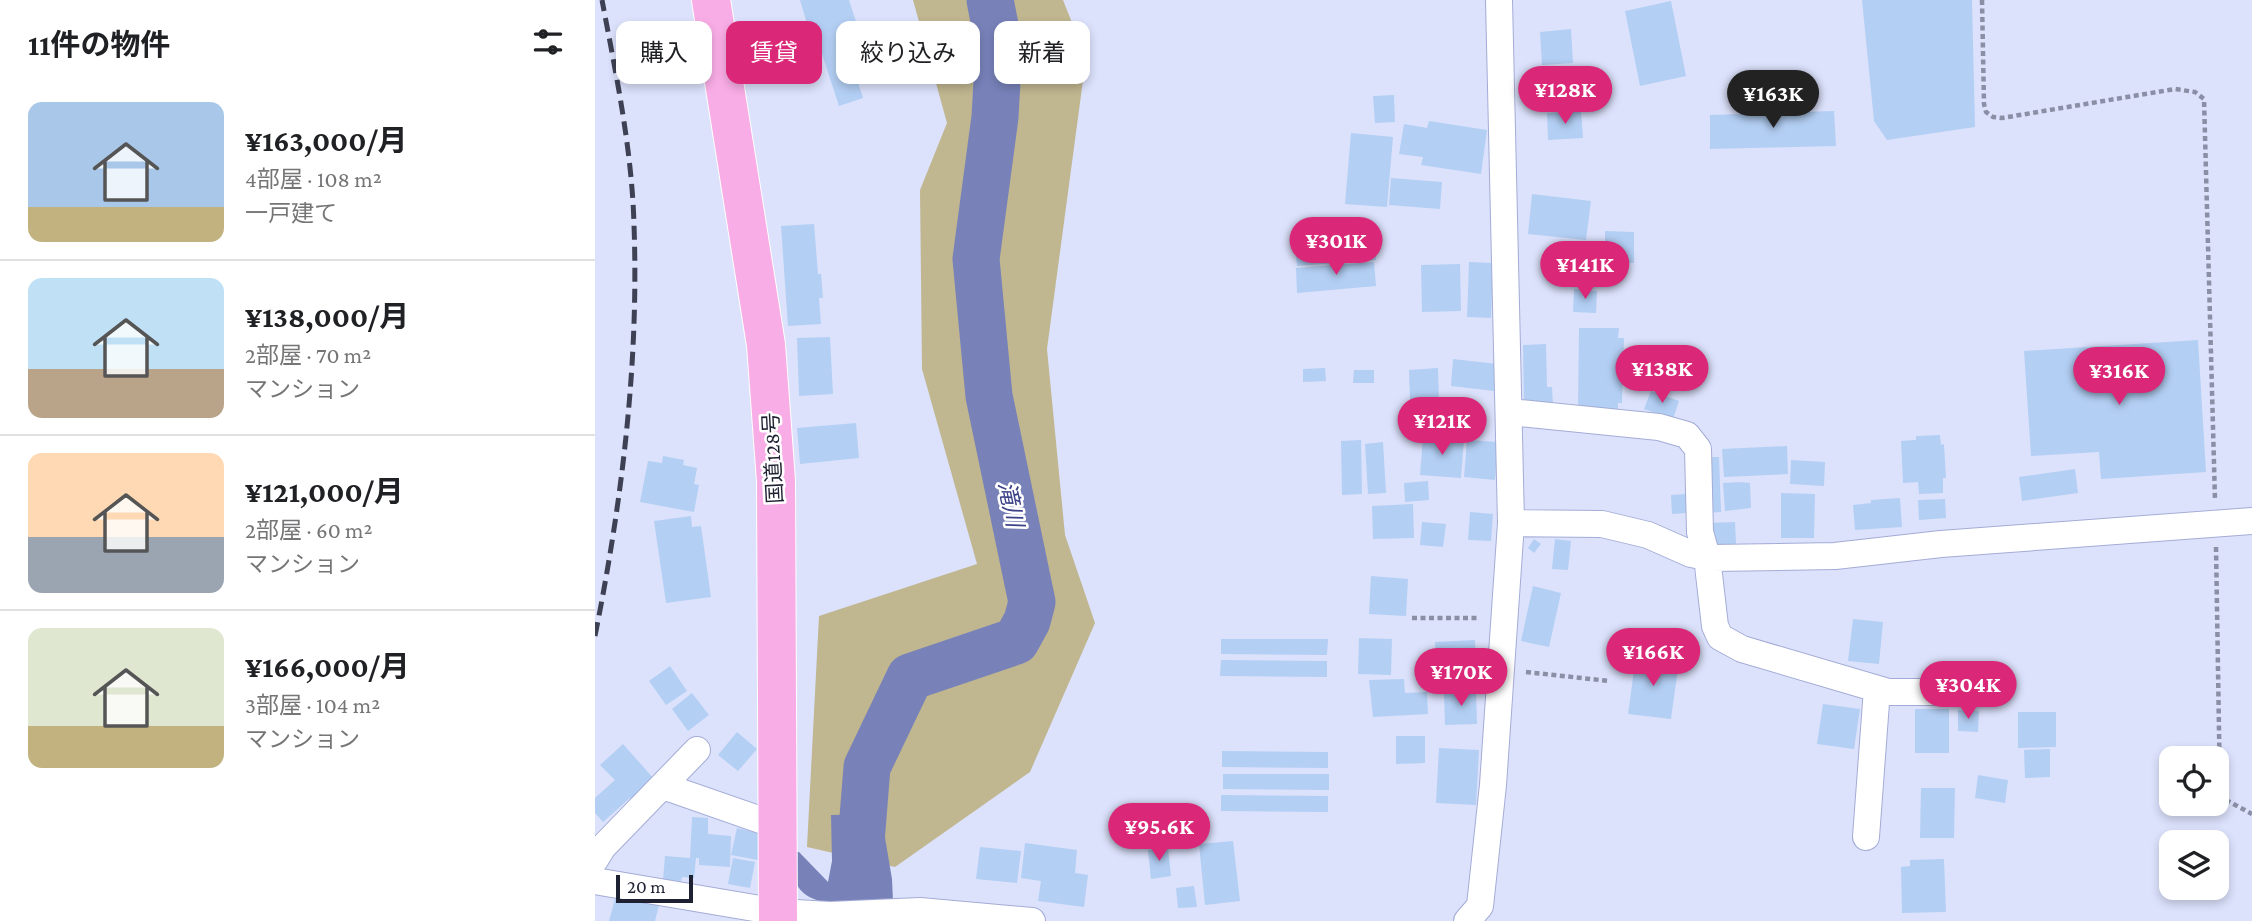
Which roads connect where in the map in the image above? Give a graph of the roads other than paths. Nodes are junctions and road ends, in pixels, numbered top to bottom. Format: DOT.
graph roads {
  1 [pos="711,0"];
  2 [pos="1499,0"];
  3 [pos="1510,412"];
  4 [pos="2252,521"];
  5 [pos="1511,523"];
  6 [pos="1707,557"];
  7 [pos="1877,689"];
  8 [pos="1984,692"];
  9 [pos="697,750"];
  10 [pos="663,786"];
  11 [pos="778,826"];
  12 [pos="1867,836"];
  13 [pos="595,860"];
  14 [pos="595,881"];
  15 [pos="778,916"];
  16 [pos="1032,921"];
  17 [pos="1467,921"];
  1 -- 11 [label="highway, 国道128号"];
  2 -- 3 [label="street"];
  3 -- 5 [label="street"];
  3 -- 6 [label="street"];
  4 -- 6 [label="street"];
  5 -- 6 [label="street"];
  5 -- 17 [label="street"];
  6 -- 7 [label="street"];
  7 -- 8 [label="street"];
  7 -- 12 [label="street"];
  9 -- 10 [label="street"];
  10 -- 11 [label="street"];
  10 -- 13 [label="street"];
  11 -- 15 [label="highway, 国道128号"];
  14 -- 15 [label="street"];
  15 -- 16 [label="street"];
}
